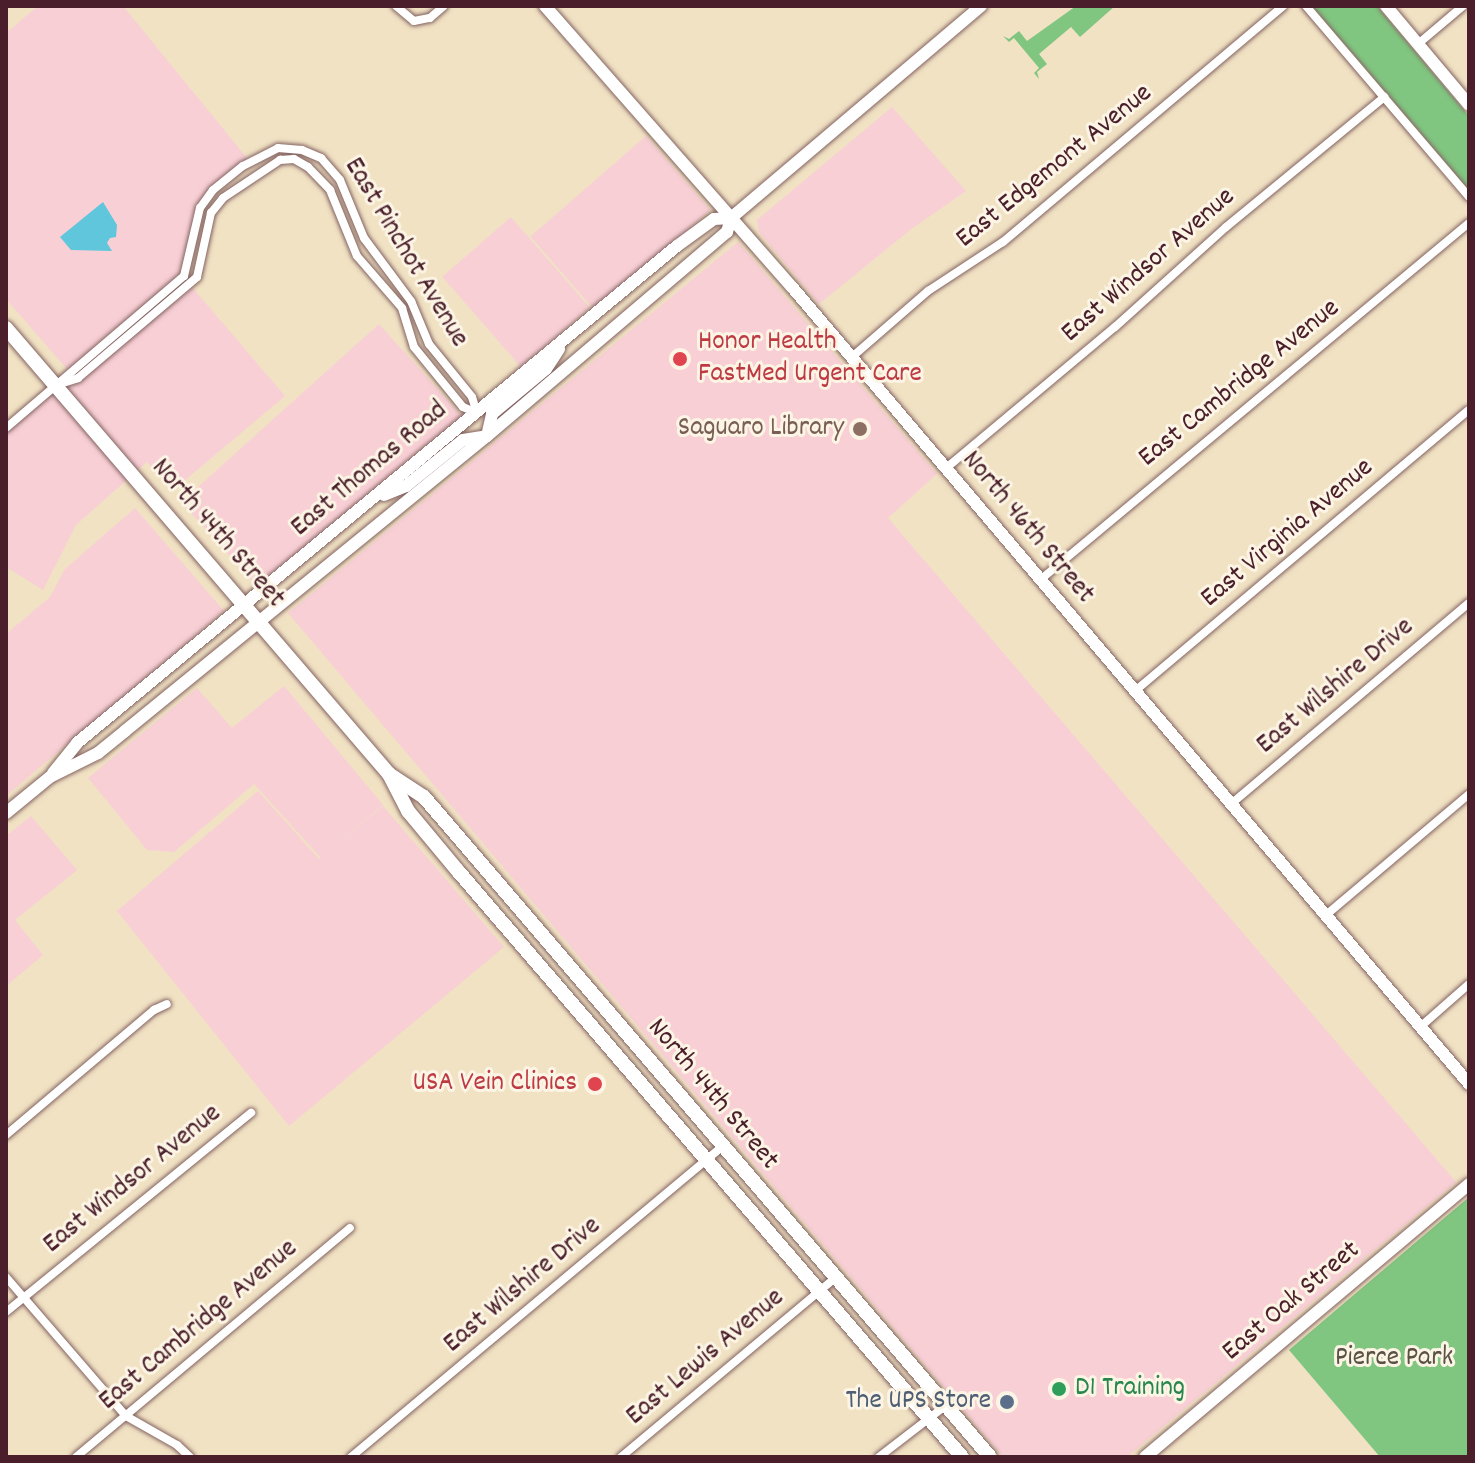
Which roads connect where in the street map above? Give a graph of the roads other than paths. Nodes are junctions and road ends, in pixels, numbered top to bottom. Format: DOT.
graph roads {
  1 [pos="396,6"];
  2 [pos="444,6"];
  3 [pos="545,6"];
  4 [pos="981,6"];
  5 [pos="1283,6"];
  6 [pos="1306,6"];
  7 [pos="1386,6"];
  8 [pos="1463,6"];
  9 [pos="1418,44"];
  10 [pos="1384,97"];
  11 [pos="1467,100"];
  12 [pos="1469,197"];
  13 [pos="731,218"];
  14 [pos="1469,223"];
  15 [pos="6,328"];
  16 [pos="565,339"];
  17 [pos="852,357"];
  18 [pos="56,386"];
  19 [pos="1469,410"];
  20 [pos="477,413"];
  21 [pos="6,428"];
  22 [pos="487,436"];
  23 [pos="945,469"];
  24 [pos="372,500"];
  25 [pos="1040,580"];
  26 [pos="1469,603"];
  27 [pos="244,606"];
  28 [pos="258,622"];
  29 [pos="1135,691"];
  30 [pos="389,774"];
  31 [pos="50,777"];
  32 [pos="1469,794"];
  33 [pos="1231,804"];
  34 [pos="6,813"];
  35 [pos="1326,915"];
  36 [pos="1469,984"];
  37 [pos="167,1004"];
  38 [pos="1420,1027"];
  39 [pos="657,1071"];
  40 [pos="640,1084"];
  41 [pos="1469,1084"];
  42 [pos="251,1113"];
  43 [pos="6,1135"];
  44 [pos="722,1147"];
  45 [pos="706,1161"];
  46 [pos="1469,1184"];
  47 [pos="350,1228"];
  48 [pos="6,1277"];
  49 [pos="835,1278"];
  50 [pos="819,1292"];
  51 [pos="23,1297"];
  52 [pos="6,1312"];
  53 [pos="945,1406"];
  54 [pos="126,1416"];
  55 [pos="928,1417"];
  56 [pos="76,1457"];
  57 [pos="190,1457"];
  58 [pos="351,1457"];
  59 [pos="621,1457"];
  60 [pos="879,1457"];
  61 [pos="962,1457"];
  62 [pos="990,1457"];
  63 [pos="1145,1457"];
  1 -- 2 [label="street"];
  3 -- 13 [label="main road, North 46th Street"];
  4 -- 13 [label="main road, East Thomas Road"];
  5 -- 17 [label="street, East Edgemont Avenue"];
  6 -- 10 [label="street"];
  7 -- 9 [label="main road"];
  8 -- 9 [label="street"];
  9 -- 11 [label="main road"];
  10 -- 12 [label="street"];
  10 -- 23 [label="street, East Windsor Avenue"];
  13 -- 16 [label="main road, East Thomas Road"];
  13 -- 17 [label="main road, North 46th Street"];
  13 -- 22 [label="main road, East Thomas Road"];
  14 -- 25 [label="street, East Cambridge Avenue"];
  15 -- 18 [label="main road, North 44th Street"];
  16 -- 20 [label="main road, East Thomas Road"];
  16 -- 22 [label="main road"];
  17 -- 23 [label="main road, North 46th Street"];
  18 -- 20 [label="street, East Pinchot Avenue"];
  18 -- 20 [label="street, East Pinchot Avenue"];
  18 -- 21 [label="street, East Pinchot Avenue"];
  18 -- 27 [label="main road, North 44th Street"];
  19 -- 29 [label="street, East Virginia Avenue"];
  20 -- 24 [label="main road, East Thomas Road"];
  22 -- 24 [label="main road"];
  22 -- 28 [label="main road, East Thomas Road"];
  23 -- 25 [label="main road, North 46th Street"];
  24 -- 27 [label="main road, East Thomas Road"];
  25 -- 29 [label="main road, North 46th Street"];
  26 -- 33 [label="street, East Wilshire Drive"];
  27 -- 28 [label="main road, North 44th Street"];
  27 -- 31 [label="main road, East Thomas Road"];
  28 -- 30 [label="main road, North 44th Street"];
  28 -- 31 [label="main road, East Thomas Road"];
  29 -- 33 [label="main road, North 46th Street"];
  30 -- 39 [label="main road, North 44th Street"];
  30 -- 40 [label="main road, North 44th Street"];
  31 -- 34 [label="main road, East Thomas Road"];
  32 -- 35 [label="street"];
  33 -- 35 [label="main road, North 46th Street"];
  35 -- 38 [label="main road, North 46th Street"];
  36 -- 38 [label="street"];
  37 -- 43 [label="street"];
  38 -- 41 [label="main road, North 46th Street"];
  39 -- 40 [label="street"];
  39 -- 44 [label="main road, North 44th Street"];
  40 -- 45 [label="main road, North 44th Street"];
  42 -- 51 [label="street, East Windsor Avenue"];
  44 -- 45 [label="street, East Wilshire Drive"];
  44 -- 49 [label="main road, North 44th Street"];
  45 -- 50 [label="main road, North 44th Street"];
  45 -- 58 [label="street, East Wilshire Drive"];
  46 -- 63 [label="main road, East Oak Street"];
  47 -- 54 [label="street, East Cambridge Avenue"];
  48 -- 51 [label="street"];
  49 -- 50 [label="street, East Lewis Avenue"];
  49 -- 53 [label="main road, North 44th Street"];
  50 -- 55 [label="main road, North 44th Street"];
  50 -- 59 [label="street, East Lewis Avenue"];
  51 -- 52 [label="street, East Windsor Avenue"];
  51 -- 54 [label="street"];
  53 -- 55 [label="street"];
  53 -- 62 [label="main road, North 44th Street"];
  54 -- 56 [label="street, East Cambridge Avenue"];
  54 -- 57 [label="street"];
  55 -- 60 [label="street"];
  55 -- 61 [label="main road, North 44th Street"];
}
